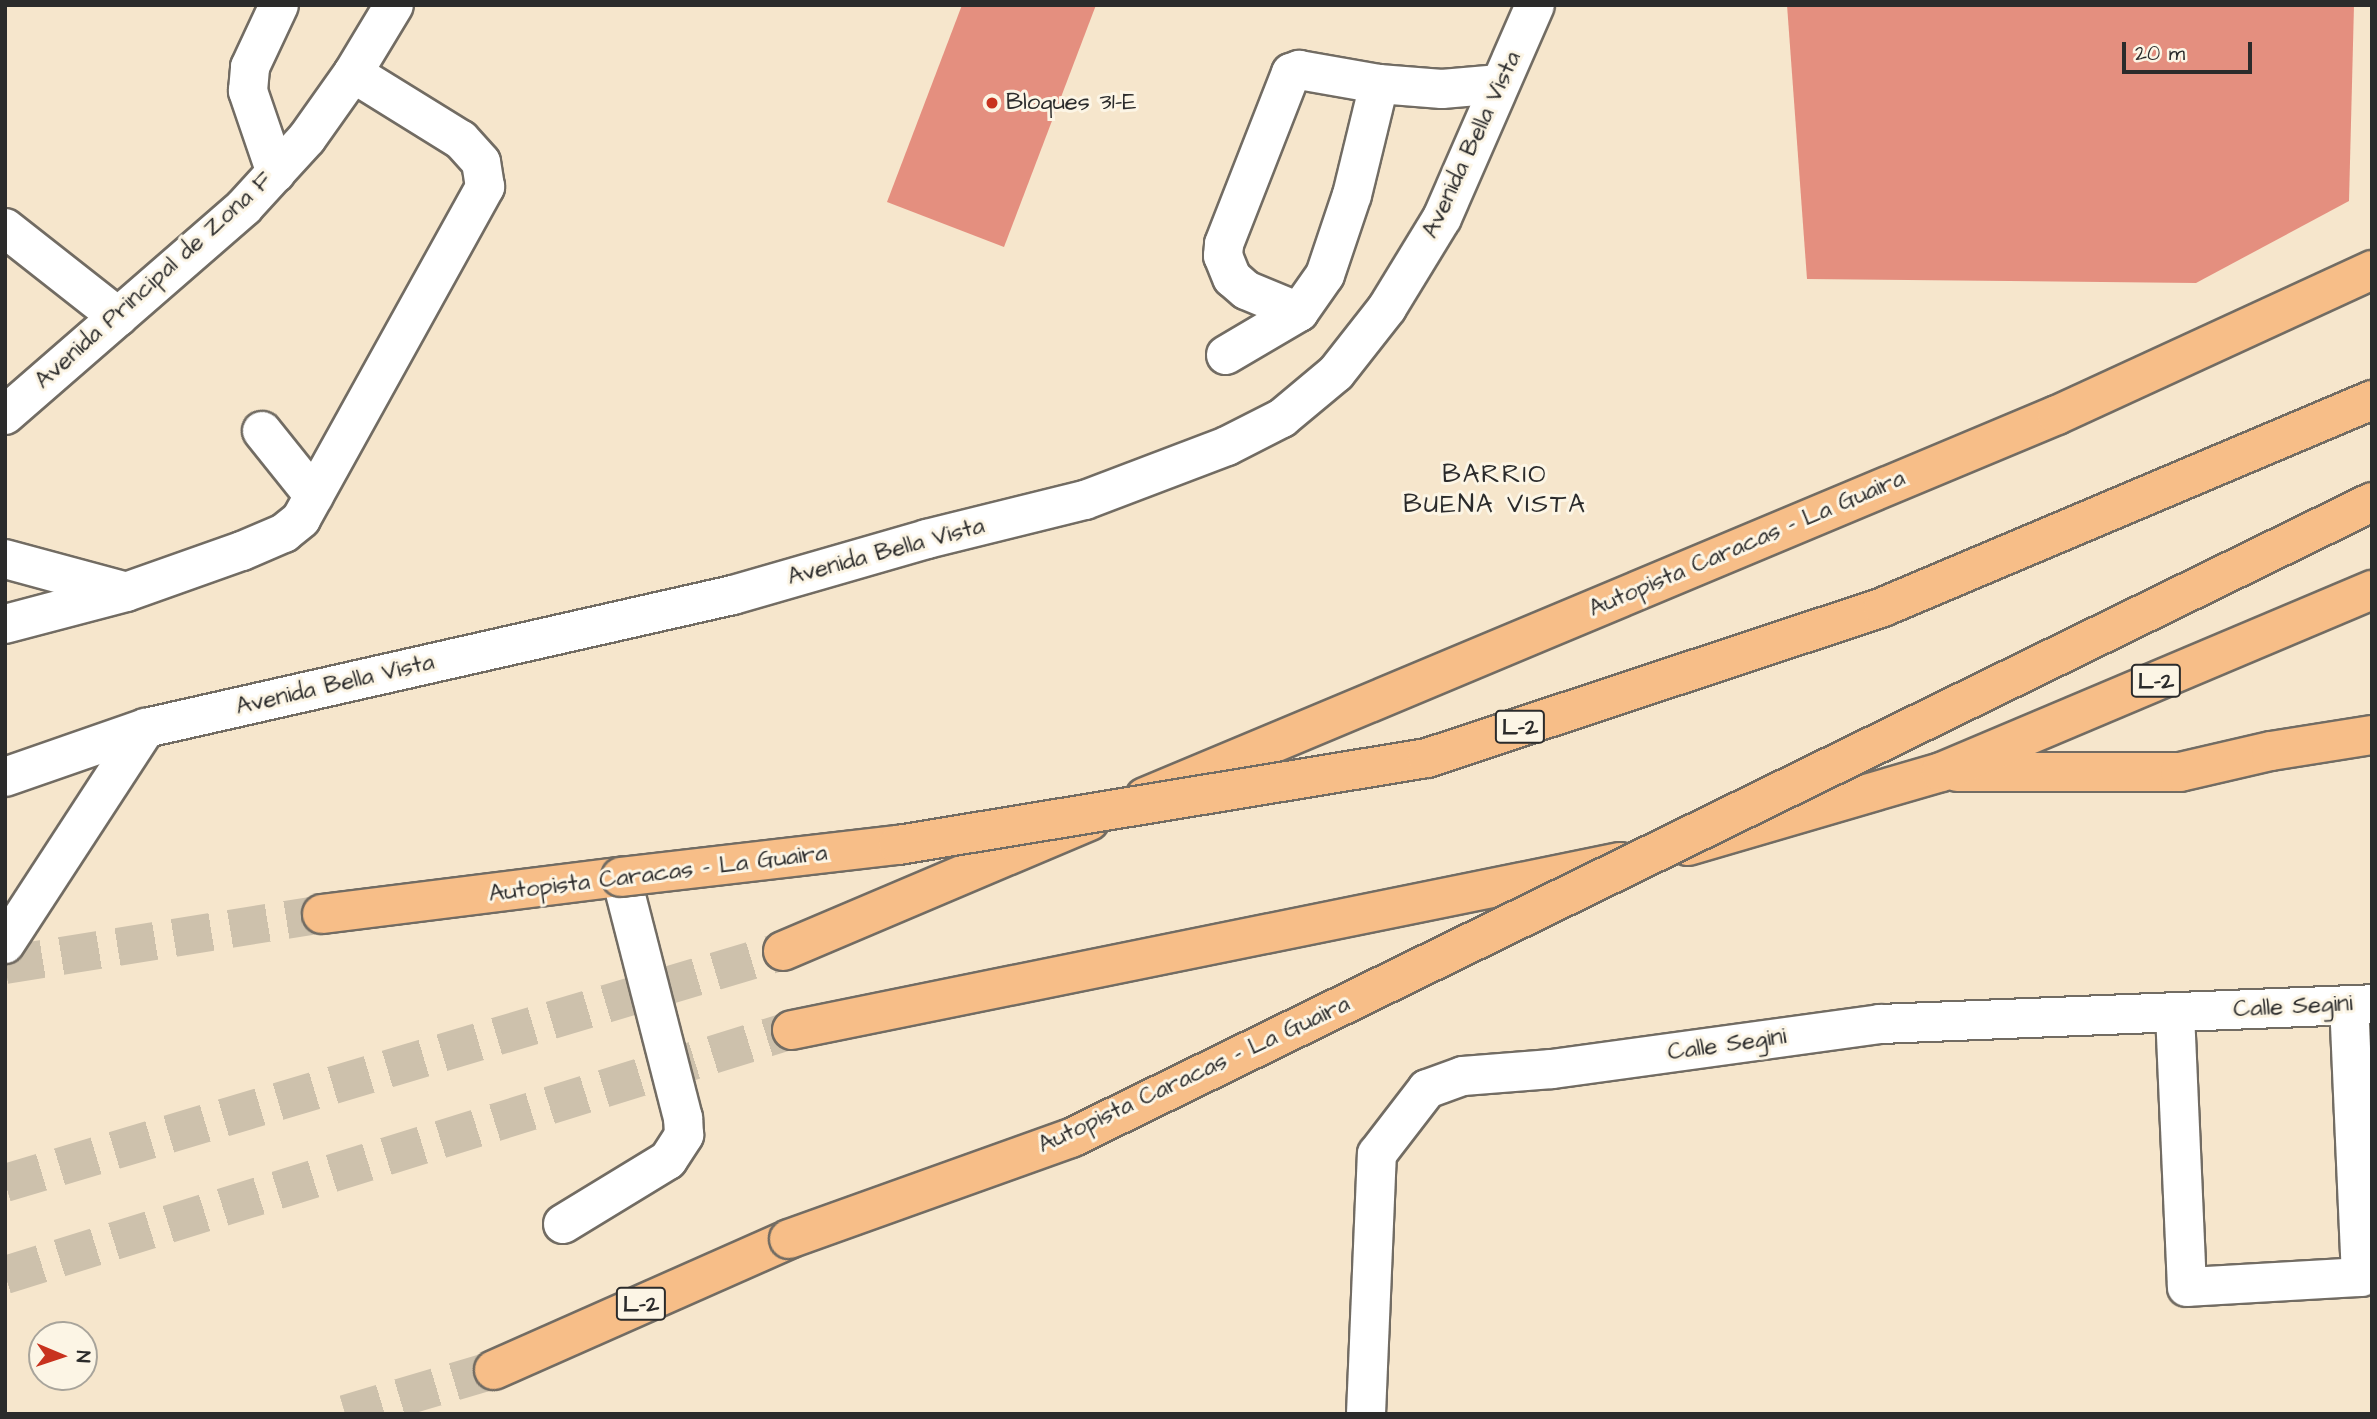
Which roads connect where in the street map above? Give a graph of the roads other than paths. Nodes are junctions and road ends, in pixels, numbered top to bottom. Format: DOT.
graph roads {
  1 [pos="279,5"];
  2 [pos="394,5"];
  3 [pos="1535,5"];
  4 [pos="353,73"];
  5 [pos="1379,84"];
  6 [pos="1500,84"];
  7 [pos="276,173"];
  8 [pos="8,233"];
  9 [pos="2372,270"];
  10 [pos="1299,312"];
  11 [pos="118,317"];
  12 [pos="1226,355"];
  13 [pos="2372,400"];
  14 [pos="5,415"];
  15 [pos="262,431"];
  16 [pos="314,496"];
  17 [pos="2372,502"];
  18 [pos="5,559"];
  19 [pos="2372,590"];
  20 [pos="126,592"];
  21 [pos="5,624"];
  22 [pos="146,728"];
  23 [pos="2372,735"];
  24 [pos="1941,772"];
  25 [pos="5,777"];
  26 [pos="621,877"];
  27 [pos="322,914"];
  28 [pos="5,944"];
  29 [pos="783,951"];
  30 [pos="2360,1004"];
  31 [pos="2175,1013"];
  32 [pos="792,1030"];
  33 [pos="563,1224"];
  34 [pos="494,1370"];
  35 [pos="1366,1414"];
  1 -- 7 [label="street"];
  2 -- 4 [label="street, Avenida Principal de Zona F"];
  3 -- 6 [label="street, Avenida Bella Vista"];
  4 -- 7 [label="street, Avenida Principal de Zona F"];
  4 -- 16 [label="street"];
  5 -- 6 [label="street"];
  5 -- 10 [label="street"];
  5 -- 10 [label="street"];
  6 -- 22 [label="street, Avenida Bella Vista"];
  7 -- 11 [label="street, Avenida Principal de Zona F"];
  8 -- 11 [label="street"];
  9 -- 29 [label="highway, Autopista Caracas - La Guaira"];
  10 -- 12 [label="street"];
  11 -- 14 [label="street, Avenida Principal de Zona F"];
  13 -- 26 [label="highway, Autopista Caracas - La Guaira / L-2, bridge"];
  15 -- 16 [label="street"];
  16 -- 20 [label="street"];
  17 -- 34 [label="highway, Autopista Caracas - La Guaira / L-2, bridge"];
  18 -- 20 [label="street"];
  19 -- 24 [label="highway, L-2"];
  20 -- 21 [label="street"];
  22 -- 25 [label="street, Avenida Bella Vista"];
  22 -- 28 [label="street"];
  23 -- 24 [label="highway"];
  24 -- 32 [label="highway, L-2"];
  26 -- 27 [label="highway, Autopista Caracas - La Guaira / L-2"];
  26 -- 33 [label="street"];
  30 -- 31 [label="street, Calle Segini"];
  30 -- 31 [label="street"];
  31 -- 35 [label="street, Calle Segini"];
}
